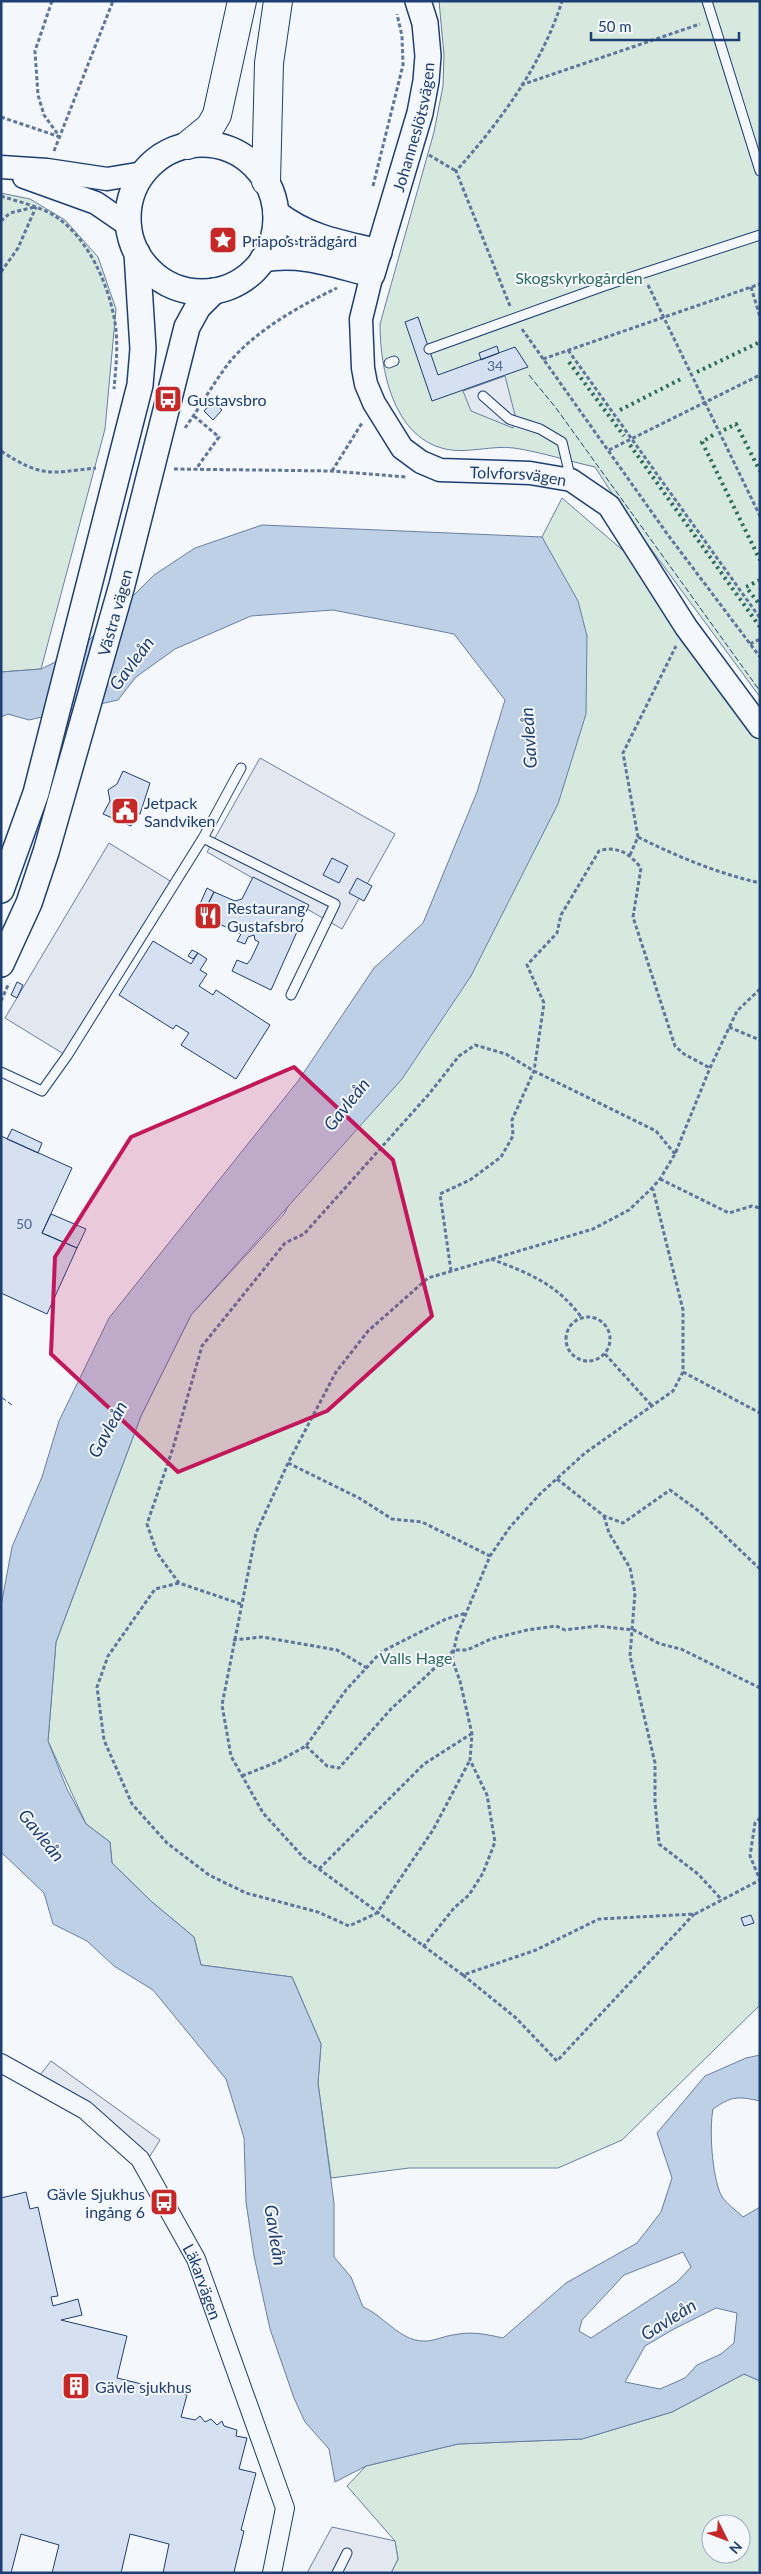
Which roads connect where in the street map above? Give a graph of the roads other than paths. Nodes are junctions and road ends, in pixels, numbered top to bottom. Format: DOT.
graph roads {
  1 [pos="278,1"];
  2 [pos="707,1"];
  3 [pos="406,3"];
  4 [pos="240,5"];
  5 [pos="188,145"];
  6 [pos="1,169"];
  7 [pos="760,170"];
  8 [pos="143,173"];
  9 [pos="266,181"];
  10 [pos="276,212"];
  11 [pos="128,225"];
  12 [pos="760,235"];
  13 [pos="137,253"];
  14 [pos="263,259"];
  15 [pos="367,265"];
  16 [pos="214,291"];
  17 [pos="429,348"];
  18 [pos="483,396"];
  19 [pos="571,480"];
  20 [pos="760,727"];
  21 [pos="241,768"];
  22 [pos="48,797"];
  23 [pos="203,838"];
  24 [pos="1,890"];
  25 [pos="1,964"];
  26 [pos="291,995"];
  27 [pos="1,1072"];
  28 [pos="1,2063"];
  29 [pos="347,2553"];
  30 [pos="272,2573"];
  31 [pos="337,2573"];
  1 -- 9 [label="highway"];
  2 -- 7 [label="lane"];
  3 -- 15 [label="main road, Johanneslötsvägen"];
  4 -- 5 [label="highway"];
  5 -- 8 [label="main road"];
  5 -- 9 [label="main road"];
  6 -- 8 [label="street"];
  6 -- 11 [label="street"];
  8 -- 11 [label="main road"];
  9 -- 10 [label="main road"];
  10 -- 14 [label="main road"];
  10 -- 15 [label="main road"];
  11 -- 13 [label="main road"];
  12 -- 17 [label="lane"];
  13 -- 16 [label="main road"];
  13 -- 22 [label="main road, Västra vägen"];
  14 -- 15 [label="main road"];
  14 -- 16 [label="main road"];
  15 -- 19 [label="street, Tolvforsvägen"];
  16 -- 22 [label="main road, Västra vägen"];
  18 -- 19 [label="lane"];
  19 -- 20 [label="street, Tolvforsvägen"];
  21 -- 23 [label="lane"];
  22 -- 24 [label="main road, Västra vägen"];
  22 -- 25 [label="main road, Västra vägen"];
  23 -- 26 [label="lane"];
  23 -- 27 [label="lane"];
  28 -- 30 [label="street, Läkarvägen"];
  29 -- 31 [label="lane"];
}
